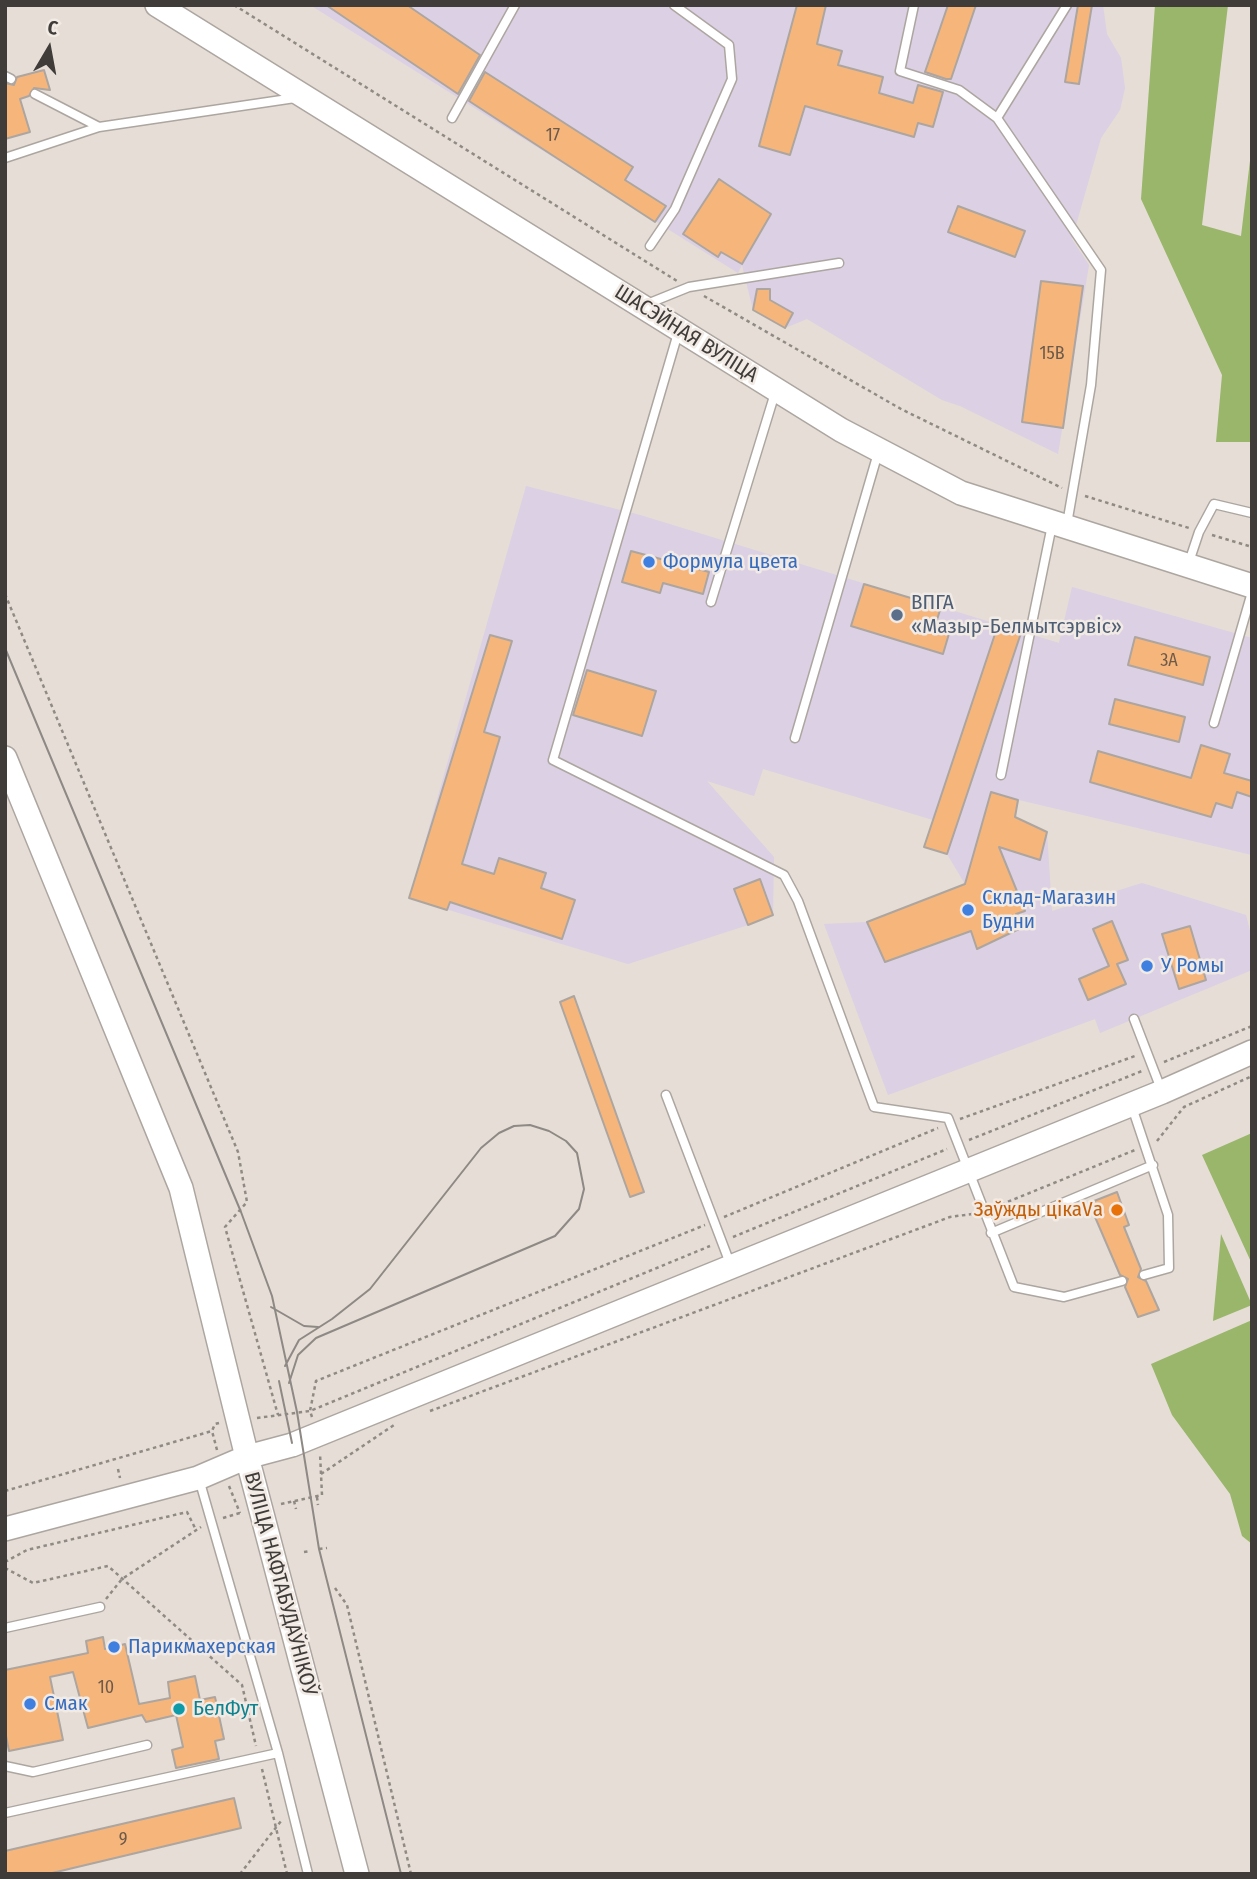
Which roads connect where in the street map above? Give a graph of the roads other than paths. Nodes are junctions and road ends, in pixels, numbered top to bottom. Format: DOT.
graph roads {
  1 [pos="515,5"];
  2 [pos="674,5"];
  3 [pos="914,5"];
  4 [pos="1067,5"];
  5 [pos="170,9"];
  6 [pos="35,94"];
  7 [pos="301,97"];
  8 [pos="452,118"];
  9 [pos="997,118"];
  10 [pos="99,127"];
  11 [pos="5,158"];
  12 [pos="650,246"];
  13 [pos="839,262"];
  14 [pos="641,307"];
  15 [pos="679,330"];
  16 [pos="776,390"];
  17 [pos="879,450"];
  18 [pos="1252,513"];
  19 [pos="1059,524"];
  20 [pos="1188,566"];
  21 [pos="1252,586"];
  22 [pos="1252,592"];
  23 [pos="710,602"];
  24 [pos="1214,723"];
  25 [pos="795,738"];
  26 [pos="5,758"];
  27 [pos="1001,775"];
  28 [pos="1134,1019"];
  29 [pos="1252,1052"];
  30 [pos="1162,1091"];
  31 [pos="666,1095"];
  32 [pos="1131,1103"];
  33 [pos="1153,1165"];
  34 [pos="966,1172"];
  35 [pos="991,1233"];
  36 [pos="731,1266"];
  37 [pos="1144,1275"];
  38 [pos="1122,1281"];
  39 [pos="247,1457"];
  40 [pos="198,1478"];
  41 [pos="5,1529"];
  42 [pos="100,1607"];
  43 [pos="5,1628"];
  44 [pos="147,1745"];
  45 [pos="278,1753"];
  46 [pos="5,1766"];
  47 [pos="5,1813"];
  48 [pos="308,1874"];
  49 [pos="356,1874"];
  1 -- 8 [label="lane"];
  2 -- 12 [label="lane"];
  3 -- 9 [label="lane"];
  4 -- 9 [label="lane"];
  5 -- 7 [label="main road, ШАСЭЙНАЯ ВУЛІЦА"];
  6 -- 10 [label="lane"];
  7 -- 10 [label="lane"];
  7 -- 14 [label="main road, ШАСЭЙНАЯ ВУЛІЦА"];
  9 -- 19 [label="lane"];
  10 -- 11 [label="lane"];
  13 -- 14 [label="lane"];
  14 -- 15 [label="main road, ШАСЭЙНАЯ ВУЛІЦА"];
  15 -- 16 [label="main road, ШАСЭЙНАЯ ВУЛІЦА"];
  15 -- 34 [label="lane"];
  16 -- 17 [label="main road, ШАСЭЙНАЯ ВУЛІЦА"];
  16 -- 23 [label="lane"];
  17 -- 19 [label="main road, ШАСЭЙНАЯ ВУЛІЦА"];
  17 -- 25 [label="lane"];
  18 -- 20 [label="lane"];
  19 -- 20 [label="main road, ШАСЭЙНАЯ ВУЛІЦА"];
  19 -- 27 [label="lane"];
  20 -- 21 [label="main road, ШАСЭЙНАЯ ВУЛІЦА"];
  22 -- 24 [label="lane"];
  26 -- 39 [label="main road"];
  28 -- 30 [label="lane"];
  29 -- 30 [label="main road"];
  30 -- 32 [label="main road"];
  31 -- 36 [label="lane"];
  32 -- 33 [label="lane"];
  32 -- 34 [label="main road"];
  33 -- 35 [label="lane"];
  33 -- 37 [label="lane"];
  34 -- 35 [label="lane"];
  34 -- 36 [label="main road"];
  35 -- 38 [label="lane"];
  36 -- 39 [label="main road"];
  39 -- 40 [label="main road, ВУЛІЦА НАФТАБУДАЎНІКОЎ"];
  39 -- 49 [label="main road, ВУЛІЦА НАФТАБУДАЎНІКОЎ"];
  40 -- 41 [label="main road, ВУЛІЦА НАФТАБУДАЎНІКОЎ"];
  40 -- 45 [label="lane"];
  42 -- 43 [label="lane"];
  44 -- 46 [label="lane"];
  45 -- 47 [label="lane"];
  45 -- 48 [label="lane"];
}
